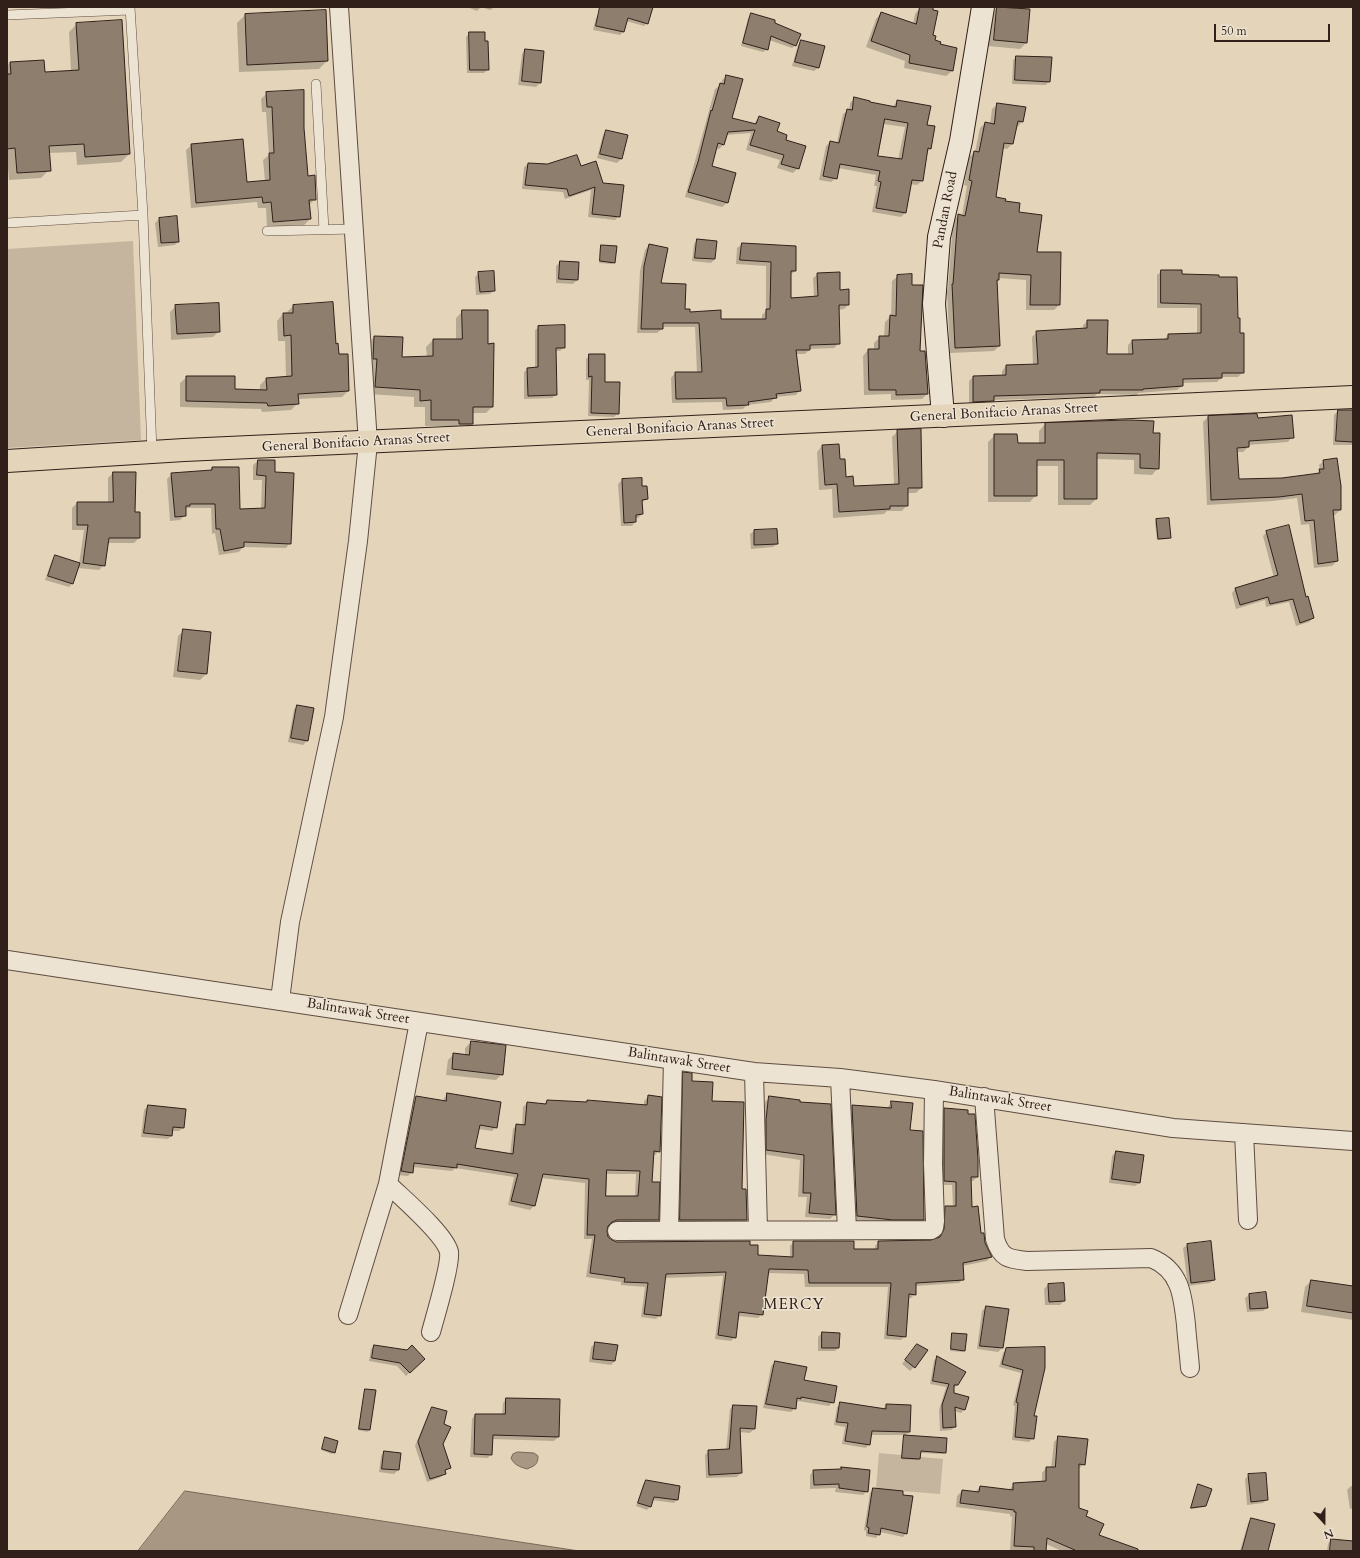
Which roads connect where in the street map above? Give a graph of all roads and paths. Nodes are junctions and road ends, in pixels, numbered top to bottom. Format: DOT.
graph roads {
  1 [pos="339,7"];
  2 [pos="983,7"];
  3 [pos="130,9"];
  4 [pos="7,15"];
  5 [pos="316,84"];
  6 [pos="143,215"];
  7 [pos="7,223"];
  8 [pos="354,229"];
  9 [pos="324,230"];
  10 [pos="267,231"];
  11 [pos="1353,397"];
  12 [pos="943,416"];
  13 [pos="368,443"];
  14 [pos="152,452"];
  15 [pos="7,461"];
  16 [pos="7,960"];
  17 [pos="280,1000"];
  18 [pos="419,1022"];
  19 [pos="673,1060"];
  20 [pos="754,1072"];
  21 [pos="840,1078"];
  22 [pos="934,1090"];
  23 [pos="984,1097"];
  24 [pos="1244,1133"];
  25 [pos="1353,1141"];
  26 [pos="388,1184"];
  27 [pos="1248,1220"];
  28 [pos="669,1230"];
  29 [pos="758,1230"];
  30 [pos="848,1230"];
  31 [pos="617,1231"];
  32 [pos="348,1315"];
  33 [pos="431,1332"];
  34 [pos="1190,1368"];
  1 -- 8 [label="street"];
  2 -- 12 [label="street, Pandan Road"];
  3 -- 4 [label="lane"];
  3 -- 6 [label="lane"];
  5 -- 9 [label="lane"];
  6 -- 7 [label="lane"];
  6 -- 14 [label="lane"];
  8 -- 9 [label="lane"];
  8 -- 13 [label="street"];
  9 -- 10 [label="lane"];
  11 -- 12 [label="main road, General Bonifacio Aranas Street"];
  12 -- 13 [label="main road, General Bonifacio Aranas Street"];
  13 -- 14 [label="main road, General Bonifacio Aranas Street"];
  13 -- 17 [label="street"];
  14 -- 15 [label="main road, General Bonifacio Aranas Street"];
  16 -- 17 [label="street, Balintawak Street"];
  17 -- 18 [label="street, Balintawak Street"];
  18 -- 19 [label="street, Balintawak Street"];
  18 -- 26 [label="street"];
  19 -- 20 [label="street, Balintawak Street"];
  19 -- 28 [label="street"];
  20 -- 21 [label="street, Balintawak Street"];
  20 -- 29 [label="street"];
  21 -- 22 [label="street, Balintawak Street"];
  21 -- 30 [label="street"];
  22 -- 23 [label="street, Balintawak Street"];
  22 -- 30 [label="street"];
  23 -- 24 [label="street, Balintawak Street"];
  23 -- 34 [label="street"];
  24 -- 25 [label="street, Balintawak Street"];
  24 -- 27 [label="street"];
  26 -- 32 [label="street"];
  26 -- 33 [label="street"];
  28 -- 29 [label="street"];
  28 -- 31 [label="street"];
  29 -- 30 [label="street"];
}
